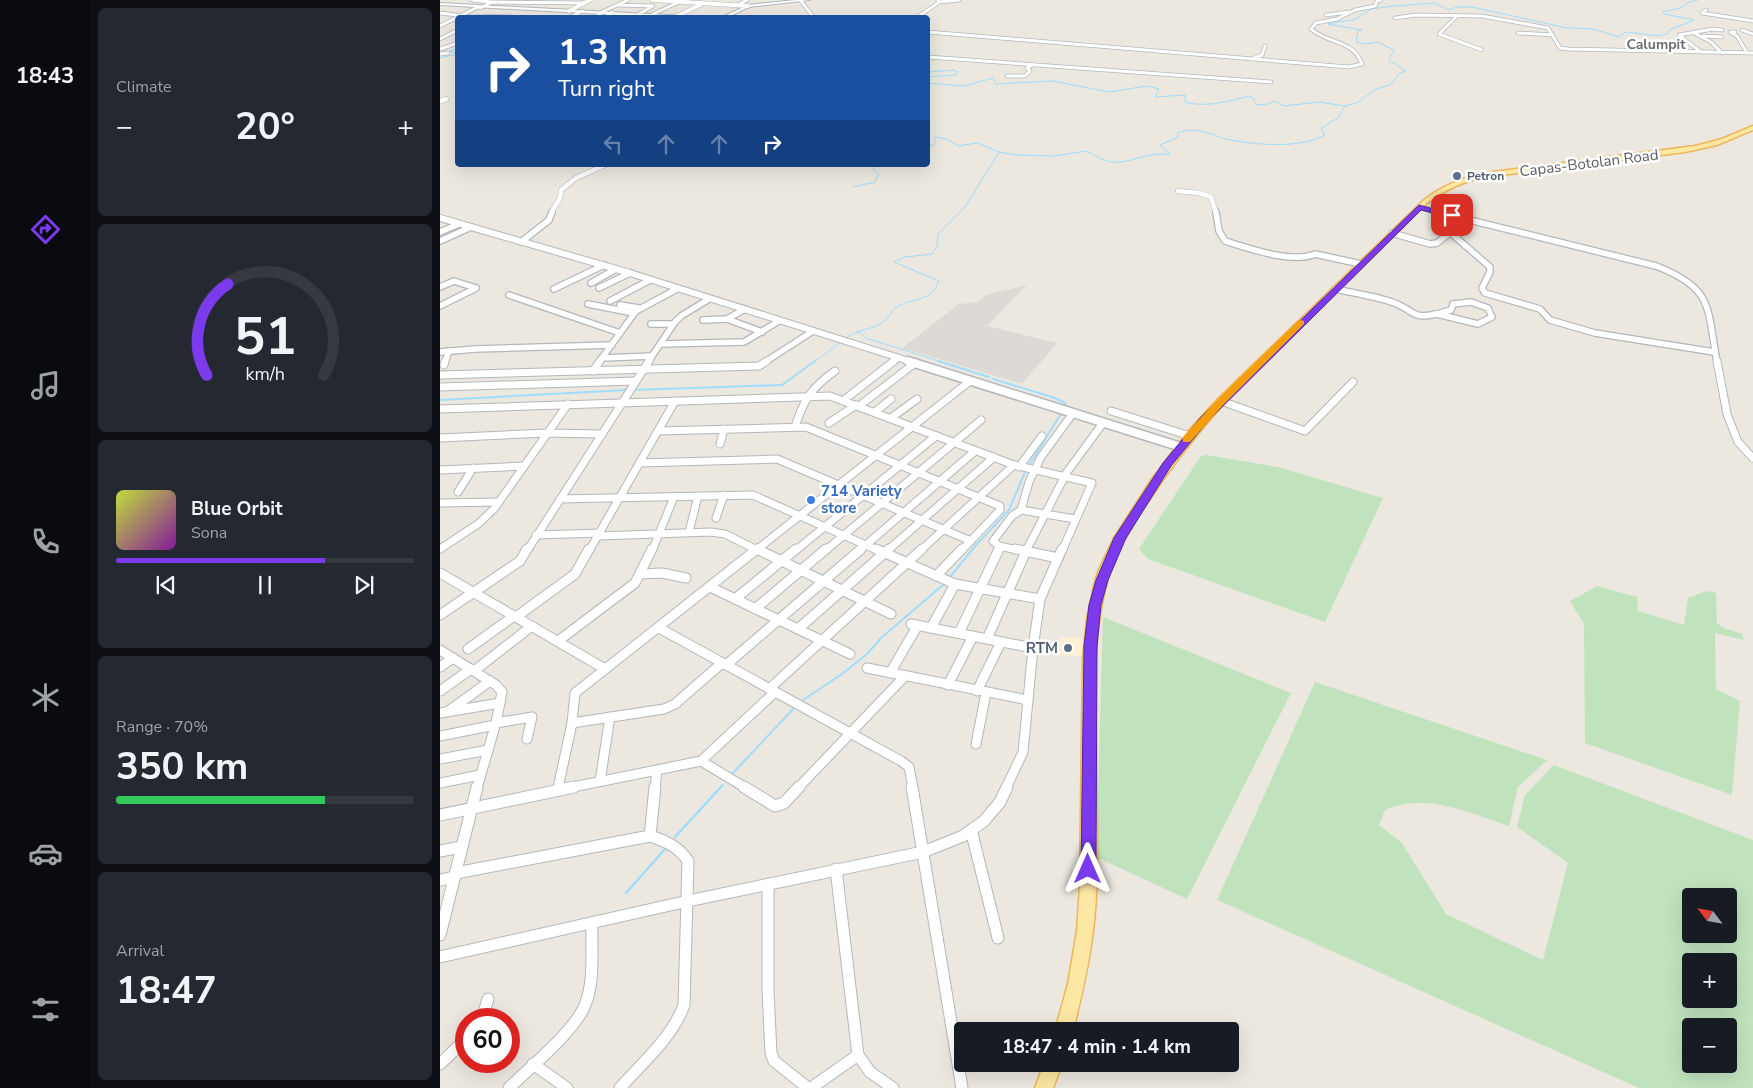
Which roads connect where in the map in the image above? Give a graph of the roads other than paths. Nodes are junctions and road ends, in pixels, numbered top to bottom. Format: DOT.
graph roads {
  1 [pos="472,0"];
  2 [pos="590,0"];
  3 [pos="628,0"];
  4 [pos="652,0"];
  5 [pos="659,0"];
  6 [pos="708,0"];
  7 [pos="747,0"];
  8 [pos="807,0"];
  9 [pos="959,0"];
  10 [pos="1381,0"];
  11 [pos="494,1"];
  12 [pos="801,1"];
  13 [pos="938,1"];
  14 [pos="678,2"];
  15 [pos="583,3"];
  16 [pos="702,3"];
  17 [pos="440,4"];
  18 [pos="618,5"];
  19 [pos="539,6"];
  20 [pos="640,6"];
  21 [pos="738,6"];
  22 [pos="748,6"];
  23 [pos="479,8"];
  24 [pos="531,9"];
  25 [pos="1344,10"];
  26 [pos="1706,10"];
  27 [pos="569,11"];
  28 [pos="583,11"];
  29 [pos="1353,11"];
  30 [pos="1714,11"];
  31 [pos="440,13"];
  32 [pos="626,13"];
  33 [pos="603,14"];
  34 [pos="639,14"];
  35 [pos="1710,14"];
  36 [pos="455,15"];
  37 [pos="462,15"];
  38 [pos="574,15"];
  39 [pos="653,15"];
  40 [pos="679,15"];
  41 [pos="728,15"];
  42 [pos="812,15"];
  43 [pos="920,15"];
  44 [pos="1326,15"];
  45 [pos="1456,17"];
  46 [pos="455,18"];
  47 [pos="1395,18"];
  48 [pos="440,21"];
  49 [pos="449,21"];
  50 [pos="1753,21"];
  51 [pos="455,22"];
  52 [pos="440,26"];
  53 [pos="1722,30"];
  54 [pos="1742,30"];
  55 [pos="455,32"];
  56 [pos="930,32"];
  57 [pos="1692,32"];
  58 [pos="1735,32"];
  59 [pos="1518,33"];
  60 [pos="1753,34"];
  61 [pos="1553,35"];
  62 [pos="1701,36"];
  63 [pos="1722,37"];
  64 [pos="440,39"];
  65 [pos="455,44"];
  66 [pos="1265,46"];
  67 [pos="440,48"];
  68 [pos="1482,50"];
  69 [pos="1701,52"];
  70 [pos="448,53"];
  71 [pos="1722,53"];
  72 [pos="1746,53"];
  73 [pos="1753,53"];
  74 [pos="440,54"];
  75 [pos="930,58"];
  76 [pos="1250,59"];
  77 [pos="1032,65"];
  78 [pos="1007,76"];
  79 [pos="1271,82"];
  80 [pos="446,99"];
  81 [pos="440,101"];
  82 [pos="1753,128"];
  83 [pos="601,167"];
  84 [pos="1178,191"];
  85 [pos="1419,207"];
  86 [pos="1452,215"];
  87 [pos="440,218"];
  88 [pos="459,224"];
  89 [pos="471,227"];
  90 [pos="1452,231"];
  91 [pos="440,232"];
  92 [pos="1392,233"];
  93 [pos="440,241"];
  94 [pos="521,242"];
  95 [pos="1361,264"];
  96 [pos="604,265"];
  97 [pos="616,269"];
  98 [pos="630,273"];
  99 [pos="584,274"];
  100 [pos="599,278"];
  101 [pos="650,280"];
  102 [pos="612,282"];
  103 [pos="590,283"];
  104 [pos="440,286"];
  105 [pos="600,288"];
  106 [pos="554,289"];
  107 [pos="677,289"];
  108 [pos="1335,289"];
  109 [pos="509,295"];
  110 [pos="709,299"];
  111 [pos="610,301"];
  112 [pos="588,304"];
  113 [pos="620,305"];
  114 [pos="440,306"];
  115 [pos="745,310"];
  116 [pos="637,311"];
  117 [pos="1436,314"];
  118 [pos="727,319"];
  119 [pos="703,320"];
  120 [pos="778,321"];
  121 [pos="651,324"];
  122 [pos="673,324"];
  123 [pos="814,331"];
  124 [pos="762,332"];
  125 [pos="620,333"];
  126 [pos="660,344"];
  127 [pos="612,345"];
  128 [pos="449,351"];
  129 [pos="440,352"];
  130 [pos="1714,352"];
  131 [pos="652,356"];
  132 [pos="602,358"];
  133 [pos="898,358"];
  134 [pos="915,363"];
  135 [pos="444,365"];
  136 [pos="643,370"];
  137 [pos="593,371"];
  138 [pos="835,371"];
  139 [pos="440,375"];
  140 [pos="635,381"];
  141 [pos="970,381"];
  142 [pos="1353,382"];
  143 [pos="440,387"];
  144 [pos="804,398"];
  145 [pos="917,398"];
  146 [pos="891,399"];
  147 [pos="844,400"];
  148 [pos="675,401"];
  149 [pos="1221,401"];
  150 [pos="622,402"];
  151 [pos="568,404"];
  152 [pos="857,405"];
  153 [pos="440,409"];
  154 [pos="1111,411"];
  155 [pos="875,412"];
  156 [pos="1073,413"];
  157 [pos="891,418"];
  158 [pos="981,420"];
  159 [pos="829,423"];
  160 [pos="1103,423"];
  161 [pos="913,426"];
  162 [pos="795,427"];
  163 [pos="724,429"];
  164 [pos="658,431"];
  165 [pos="547,433"];
  166 [pos="601,434"];
  167 [pos="936,436"];
  168 [pos="1042,436"];
  169 [pos="1190,436"];
  170 [pos="440,438"];
  171 [pos="954,443"];
  172 [pos="720,444"];
  173 [pos="1180,447"];
  174 [pos="975,451"];
  175 [pos="876,455"];
  176 [pos="994,457"];
  177 [pos="1753,458"];
  178 [pos="640,463"];
  179 [pos="900,465"];
  180 [pos="524,466"];
  181 [pos="1016,466"];
  182 [pos="473,468"];
  183 [pos="440,470"];
  184 [pos="1034,471"];
  185 [pos="919,472"];
  186 [pos="1063,477"];
  187 [pos="939,481"];
  188 [pos="840,484"];
  189 [pos="958,488"];
  190 [pos="458,492"];
  191 [pos="863,494"];
  192 [pos="724,495"];
  193 [pos="698,496"];
  194 [pos="674,497"];
  195 [pos="979,497"];
  196 [pos="619,498"];
  197 [pos="560,500"];
  198 [pos="498,502"];
  199 [pos="440,503"];
  200 [pos="882,503"];
  201 [pos="1021,510"];
  202 [pos="903,512"];
  203 [pos="1045,514"];
  204 [pos="800,516"];
  205 [pos="716,518"];
  206 [pos="1076,519"];
  207 [pos="922,520"];
  208 [pos="824,526"];
  209 [pos="944,529"];
  210 [pos="689,532"];
  211 [pos="600,534"];
  212 [pos="660,534"];
  213 [pos="536,535"];
  214 [pos="844,535"];
  215 [pos="970,541"];
  216 [pos="865,544"];
  217 [pos="999,546"];
  218 [pos="440,549"];
  219 [pos="758,549"];
  220 [pos="1026,551"];
  221 [pos="884,553"];
  222 [pos="1058,558"];
  223 [pos="782,560"];
  224 [pos="907,563"];
  225 [pos="802,570"];
  226 [pos="440,573"];
  227 [pos="640,574"];
  228 [pos="936,576"];
  229 [pos="686,578"];
  230 [pos="823,580"];
  231 [pos="955,584"];
  232 [pos="710,587"];
  233 [pos="981,589"];
  234 [pos="843,590"];
  235 [pos="474,593"];
  236 [pos="1007,593"];
  237 [pos="735,599"];
  238 [pos="1040,599"];
  239 [pos="865,601"];
  240 [pos="755,609"];
  241 [pos="891,614"];
  242 [pos="440,615"];
  243 [pos="515,617"];
  244 [pos="778,620"];
  245 [pos="532,626"];
  246 [pos="659,628"];
  247 [pos="931,628"];
  248 [pos="798,629"];
  249 [pos="959,633"];
  250 [pos="973,636"];
  251 [pos="987,639"];
  252 [pos="558,641"];
  253 [pos="822,641"];
  254 [pos="1000,642"];
  255 [pos="1033,648"];
  256 [pos="468,649"];
  257 [pos="440,650"];
  258 [pos="850,654"];
  259 [pos="453,658"];
  260 [pos="724,664"];
  261 [pos="440,667"];
  262 [pos="867,668"];
  263 [pos="605,669"];
  264 [pos="473,670"];
  265 [pos="890,673"];
  266 [pos="905,676"];
  267 [pos="490,681"];
  268 [pos="948,685"];
  269 [pos="440,691"];
  270 [pos="772,691"];
  271 [pos="982,692"];
  272 [pos="1028,700"];
  273 [pos="500,703"];
  274 [pos="444,712"];
  275 [pos="610,718"];
  276 [pos="572,723"];
  277 [pos="495,724"];
  278 [pos="850,733"];
  279 [pos="440,736"];
  280 [pos="527,739"];
  281 [pos="976,744"];
  282 [pos="488,750"];
  283 [pos="440,759"];
  284 [pos="701,761"];
  285 [pos="657,770"];
  286 [pos="480,775"];
  287 [pos="600,781"];
  288 [pos="440,783"];
  289 [pos="558,790"];
  290 [pos="471,808"];
  291 [pos="440,815"];
  292 [pos="970,830"];
  293 [pos="650,836"];
  294 [pos="462,847"];
  295 [pos="440,851"];
  296 [pos="923,852"];
  297 [pos="836,869"];
  298 [pos="455,875"];
  299 [pos="440,880"];
  300 [pos="768,884"];
  301 [pos="688,901"];
  302 [pos="443,910"];
  303 [pos="592,924"];
  304 [pos="440,935"];
  305 [pos="998,938"];
  306 [pos="440,957"];
  307 [pos="488,1000"];
  308 [pos="485,1008"];
  309 [pos="1066,1022"];
  310 [pos="455,1049"];
  311 [pos="858,1056"];
  312 [pos="440,1064"];
  313 [pos="533,1064"];
  314 [pos="1050,1072"];
  315 [pos="509,1088"];
  316 [pos="568,1088"];
  317 [pos="620,1088"];
  318 [pos="810,1088"];
  319 [pos="893,1088"];
  320 [pos="962,1088"];
  321 [pos="1044,1088"];
  1 -- 11 [label="street"];
  2 -- 15 [label="street"];
  3 -- 18 [label="street"];
  4 -- 5 [label="street"];
  4 -- 20 [label="street"];
  5 -- 14 [label="street"];
  6 -- 16 [label="street"];
  7 -- 21 [label="street"];
  8 -- 12 [label="main road"];
  9 -- 13 [label="street"];
  10 -- 29 [label="street"];
  11 -- 15 [label="street"];
  11 -- 23 [label="street"];
  12 -- 22 [label="main road"];
  12 -- 42 [label="street"];
  13 -- 43 [label="street"];
  14 -- 16 [label="street"];
  14 -- 39 [label="street"];
  15 -- 27 [label="street"];
  16 -- 21 [label="street"];
  16 -- 40 [label="street"];
  17 -- 23 [label="main road"];
  18 -- 20 [label="street"];
  18 -- 33 [label="street"];
  19 -- 24 [label="street"];
  20 -- 32 [label="street"];
  20 -- 34 [label="street"];
  21 -- 22 [label="street"];
  22 -- 41 [label="main road"];
  23 -- 24 [label="main road"];
  23 -- 37 [label="street"];
  24 -- 27 [label="main road"];
  25 -- 29 [label="street"];
  26 -- 35 [label="street"];
  27 -- 28 [label="main road"];
  28 -- 33 [label="main road"];
  28 -- 38 [label="street"];
  29 -- 44 [label="street"];
  29 -- 76 [label="street"];
  30 -- 35 [label="street"];
  31 -- 36 [label="street"];
  32 -- 33 [label="main road"];
  32 -- 34 [label="main road"];
  34 -- 39 [label="main road"];
  35 -- 50 [label="street"];
  45 -- 47 [label="street"];
  45 -- 61 [label="street"];
  45 -- 68 [label="street"];
  46 -- 49 [label="street"];
  48 -- 49 [label="street"];
  49 -- 51 [label="street"];
  49 -- 52 [label="street"];
  53 -- 57 [label="street"];
  54 -- 60 [label="street"];
  55 -- 64 [label="street"];
  56 -- 76 [label="street"];
  57 -- 62 [label="street"];
  57 -- 69 [label="street"];
  58 -- 72 [label="street"];
  59 -- 61 [label="street"];
  61 -- 69 [label="street"];
  62 -- 63 [label="street"];
  62 -- 71 [label="street"];
  65 -- 67 [label="street"];
  66 -- 76 [label="street"];
  69 -- 71 [label="street"];
  70 -- 74 [label="street"];
  71 -- 72 [label="street"];
  72 -- 73 [label="street"];
  75 -- 77 [label="street"];
  77 -- 78 [label="street"];
  77 -- 79 [label="street"];
  80 -- 81 [label="street"];
  82 -- 85 [label="main road, Capas-Botolan Road"];
  83 -- 94 [label="street"];
  84 -- 95 [label="street"];
  85 -- 86 [label="street"];
  85 -- 92 [label="main road, Capas-Botolan Road"];
  86 -- 90 [label="street"];
  86 -- 130 [label="street"];
  87 -- 88 [label="street"];
  88 -- 89 [label="street"];
  88 -- 91 [label="street"];
  89 -- 93 [label="street"];
  89 -- 94 [label="street"];
  90 -- 92 [label="street"];
  90 -- 130 [label="street"];
  92 -- 95 [label="main road, Capas-Botolan Road"];
  94 -- 96 [label="street"];
  95 -- 108 [label="main road, Capas-Botolan Road"];
  96 -- 97 [label="street"];
  96 -- 99 [label="street"];
  97 -- 98 [label="street"];
  97 -- 100 [label="street"];
  98 -- 101 [label="street"];
  98 -- 102 [label="street"];
  99 -- 100 [label="street"];
  99 -- 106 [label="street"];
  100 -- 102 [label="street"];
  100 -- 103 [label="street"];
  101 -- 107 [label="street"];
  101 -- 111 [label="street"];
  102 -- 105 [label="street"];
  104 -- 114 [label="street"];
  107 -- 110 [label="street"];
  107 -- 116 [label="street"];
  108 -- 117 [label="street"];
  108 -- 149 [label="main road, Capas-Botolan Road"];
  109 -- 125 [label="street"];
  110 -- 115 [label="street"];
  110 -- 122 [label="street"];
  112 -- 116 [label="street"];
  113 -- 116 [label="street"];
  115 -- 118 [label="street"];
  115 -- 120 [label="street"];
  116 -- 125 [label="street"];
  117 -- 117 [label="street"];
  118 -- 119 [label="street"];
  118 -- 124 [label="street"];
  120 -- 123 [label="street"];
  120 -- 124 [label="street"];
  121 -- 122 [label="street"];
  122 -- 126 [label="street"];
  123 -- 133 [label="street"];
  123 -- 136 [label="street"];
  124 -- 126 [label="street"];
  125 -- 127 [label="street"];
  126 -- 131 [label="street"];
  127 -- 128 [label="street"];
  127 -- 132 [label="street"];
  128 -- 129 [label="street"];
  128 -- 135 [label="street"];
  130 -- 177 [label="street"];
  131 -- 132 [label="street"];
  131 -- 136 [label="street"];
  132 -- 137 [label="street"];
  133 -- 134 [label="street"];
  133 -- 147 [label="street"];
  134 -- 141 [label="street"];
  134 -- 152 [label="street"];
  136 -- 137 [label="street"];
  136 -- 140 [label="street"];
  137 -- 139 [label="street"];
  138 -- 144 [label="street"];
  140 -- 143 [label="street"];
  140 -- 150 [label="street"];
  141 -- 156 [label="street"];
  141 -- 161 [label="street"];
  142 -- 149 [label="street"];
  144 -- 147 [label="street"];
  144 -- 148 [label="street"];
  144 -- 162 [label="street"];
  145 -- 157 [label="street"];
  146 -- 155 [label="street"];
  147 -- 152 [label="street"];
  148 -- 150 [label="street"];
  148 -- 164 [label="street"];
  149 -- 169 [label="main road, Capas-Botolan Road"];
  150 -- 151 [label="street"];
  150 -- 166 [label="street"];
  151 -- 153 [label="street"];
  151 -- 165 [label="street"];
  152 -- 155 [label="street"];
  152 -- 159 [label="street"];
  154 -- 169 [label="street"];
  155 -- 157 [label="street"];
  156 -- 160 [label="street"];
  156 -- 184 [label="street"];
  157 -- 161 [label="street"];
  158 -- 171 [label="street"];
  160 -- 173 [label="street"];
  160 -- 186 [label="street"];
  161 -- 167 [label="street"];
  161 -- 175 [label="street"];
  162 -- 163 [label="street"];
  162 -- 175 [label="street"];
  163 -- 164 [label="street"];
  163 -- 172 [label="street"];
  164 -- 178 [label="street"];
  165 -- 166 [label="street"];
  165 -- 170 [label="street"];
  165 -- 180 [label="street"];
  166 -- 197 [label="street"];
  167 -- 171 [label="street"];
  167 -- 179 [label="street"];
  168 -- 181 [label="street"];
  169 -- 173 [label="main road, Capas-Botolan Road"];
  171 -- 174 [label="street"];
  171 -- 185 [label="street"];
  173 -- 309 [label="main road, Capas-Botolan Road"];
  174 -- 176 [label="street"];
  174 -- 187 [label="street"];
  175 -- 179 [label="street"];
  175 -- 188 [label="street"];
  176 -- 181 [label="street"];
  176 -- 189 [label="street"];
  178 -- 188 [label="street"];
  178 -- 196 [label="street"];
  179 -- 185 [label="street"];
  179 -- 191 [label="street"];
  180 -- 182 [label="street"];
  180 -- 198 [label="street"];
  181 -- 184 [label="street"];
  181 -- 195 [label="street"];
  182 -- 183 [label="street"];
  182 -- 190 [label="street"];
  184 -- 186 [label="street"];
  184 -- 201 [label="street"];
  185 -- 187 [label="street"];
  185 -- 200 [label="street"];
  186 -- 203 [label="street"];
  186 -- 206 [label="street"];
  187 -- 189 [label="street"];
  187 -- 202 [label="street"];
  188 -- 191 [label="street"];
  188 -- 204 [label="street"];
  189 -- 195 [label="street"];
  189 -- 207 [label="street"];
  191 -- 200 [label="street"];
  191 -- 208 [label="street"];
  192 -- 193 [label="street"];
  192 -- 204 [label="street"];
  192 -- 205 [label="street"];
  193 -- 194 [label="street"];
  193 -- 210 [label="street"];
  194 -- 196 [label="street"];
  194 -- 212 [label="street"];
  195 -- 209 [label="street"];
  195 -- 215 [label="street"];
  196 -- 197 [label="street"];
  196 -- 211 [label="street"];
  197 -- 213 [label="street"];
  198 -- 199 [label="street"];
  198 -- 218 [label="street"];
  200 -- 202 [label="street"];
  200 -- 214 [label="street"];
  201 -- 203 [label="street"];
  201 -- 217 [label="street"];
  202 -- 207 [label="street"];
  202 -- 216 [label="street"];
  203 -- 206 [label="street"];
  203 -- 220 [label="street"];
  204 -- 208 [label="street"];
  204 -- 219 [label="street"];
  206 -- 222 [label="street"];
  207 -- 209 [label="street"];
  207 -- 221 [label="street"];
  208 -- 214 [label="street"];
  208 -- 223 [label="street"];
  209 -- 215 [label="street"];
  209 -- 224 [label="street"];
  210 -- 212 [label="street"];
  210 -- 219 [label="street"];
  211 -- 212 [label="street"];
  211 -- 213 [label="street"];
  211 -- 243 [label="street"];
  212 -- 227 [label="street"];
  213 -- 235 [label="street"];
  214 -- 216 [label="street"];
  214 -- 225 [label="street"];
  215 -- 228 [label="street"];
  216 -- 221 [label="street"];
  216 -- 230 [label="street"];
  217 -- 220 [label="street"];
  217 -- 233 [label="street"];
  219 -- 223 [label="street"];
  219 -- 232 [label="street"];
  220 -- 222 [label="street"];
  220 -- 236 [label="street"];
  221 -- 224 [label="street"];
  221 -- 234 [label="street"];
  222 -- 238 [label="street"];
  223 -- 225 [label="street"];
  223 -- 237 [label="street"];
  224 -- 228 [label="street"];
  224 -- 239 [label="street"];
  225 -- 230 [label="street"];
  225 -- 240 [label="street"];
  226 -- 235 [label="street"];
  227 -- 229 [label="street"];
  227 -- 252 [label="street"];
  228 -- 231 [label="street"];
  230 -- 234 [label="street"];
  230 -- 244 [label="street"];
  231 -- 233 [label="street"];
  231 -- 247 [label="street"];
  232 -- 237 [label="street"];
  232 -- 246 [label="street"];
  233 -- 236 [label="street"];
  233 -- 249 [label="street"];
  234 -- 239 [label="street"];
  234 -- 248 [label="street"];
  235 -- 242 [label="street"];
  235 -- 243 [label="street"];
  236 -- 238 [label="street"];
  236 -- 251 [label="street"];
  237 -- 240 [label="street"];
  238 -- 255 [label="street"];
  239 -- 241 [label="street"];
  239 -- 253 [label="street"];
  240 -- 244 [label="street"];
  243 -- 245 [label="street"];
  243 -- 256 [label="street"];
  244 -- 248 [label="street"];
  244 -- 260 [label="street"];
  245 -- 252 [label="street"];
  245 -- 264 [label="street"];
  246 -- 260 [label="street"];
  246 -- 263 [label="street"];
  247 -- 249 [label="street"];
  247 -- 265 [label="street"];
  248 -- 253 [label="street"];
  249 -- 250 [label="street"];
  250 -- 251 [label="street"];
  250 -- 268 [label="street"];
  251 -- 254 [label="street"];
  252 -- 263 [label="street"];
  253 -- 258 [label="street"];
  253 -- 270 [label="street"];
  254 -- 255 [label="street"];
  254 -- 271 [label="street"];
  255 -- 272 [label="street"];
  257 -- 259 [label="street"];
  259 -- 261 [label="street"];
  259 -- 264 [label="street"];
  260 -- 270 [label="street"];
  260 -- 275 [label="street"];
  262 -- 265 [label="street"];
  263 -- 276 [label="street"];
  264 -- 267 [label="street"];
  264 -- 269 [label="street"];
  265 -- 266 [label="street"];
  266 -- 268 [label="street"];
  266 -- 278 [label="street"];
  267 -- 273 [label="street"];
  267 -- 274 [label="street"];
  268 -- 271 [label="street"];
  270 -- 278 [label="street"];
  270 -- 284 [label="street"];
  271 -- 272 [label="street"];
  271 -- 281 [label="street"];
  272 -- 292 [label="street"];
  273 -- 274 [label="street"];
  273 -- 277 [label="street"];
  275 -- 276 [label="street"];
  275 -- 287 [label="street"];
  276 -- 289 [label="street"];
  277 -- 279 [label="street"];
  277 -- 280 [label="street"];
  277 -- 282 [label="street"];
  278 -- 284 [label="street"];
  278 -- 296 [label="street"];
  282 -- 283 [label="street"];
  282 -- 286 [label="street"];
  284 -- 285 [label="street"];
  285 -- 287 [label="street"];
  285 -- 293 [label="street"];
  286 -- 288 [label="street"];
  286 -- 290 [label="street"];
  287 -- 289 [label="street"];
  289 -- 290 [label="street"];
  290 -- 291 [label="street"];
  290 -- 294 [label="street"];
  292 -- 296 [label="street"];
  292 -- 305 [label="street"];
  293 -- 298 [label="street"];
  293 -- 301 [label="street"];
  294 -- 295 [label="street"];
  294 -- 298 [label="street"];
  296 -- 297 [label="street"];
  296 -- 320 [label="street"];
  297 -- 300 [label="street"];
  297 -- 311 [label="street"];
  298 -- 299 [label="street"];
  298 -- 302 [label="street"];
  300 -- 301 [label="street"];
  300 -- 318 [label="street"];
  301 -- 303 [label="street"];
  301 -- 317 [label="street"];
  302 -- 304 [label="street"];
  303 -- 306 [label="street"];
  303 -- 313 [label="street"];
  307 -- 308 [label="street"];
  310 -- 312 [label="street"];
  311 -- 318 [label="street"];
  311 -- 319 [label="street"];
  313 -- 315 [label="street"];
  313 -- 316 [label="street"];
  314 -- 321 [label="main road"];
}
